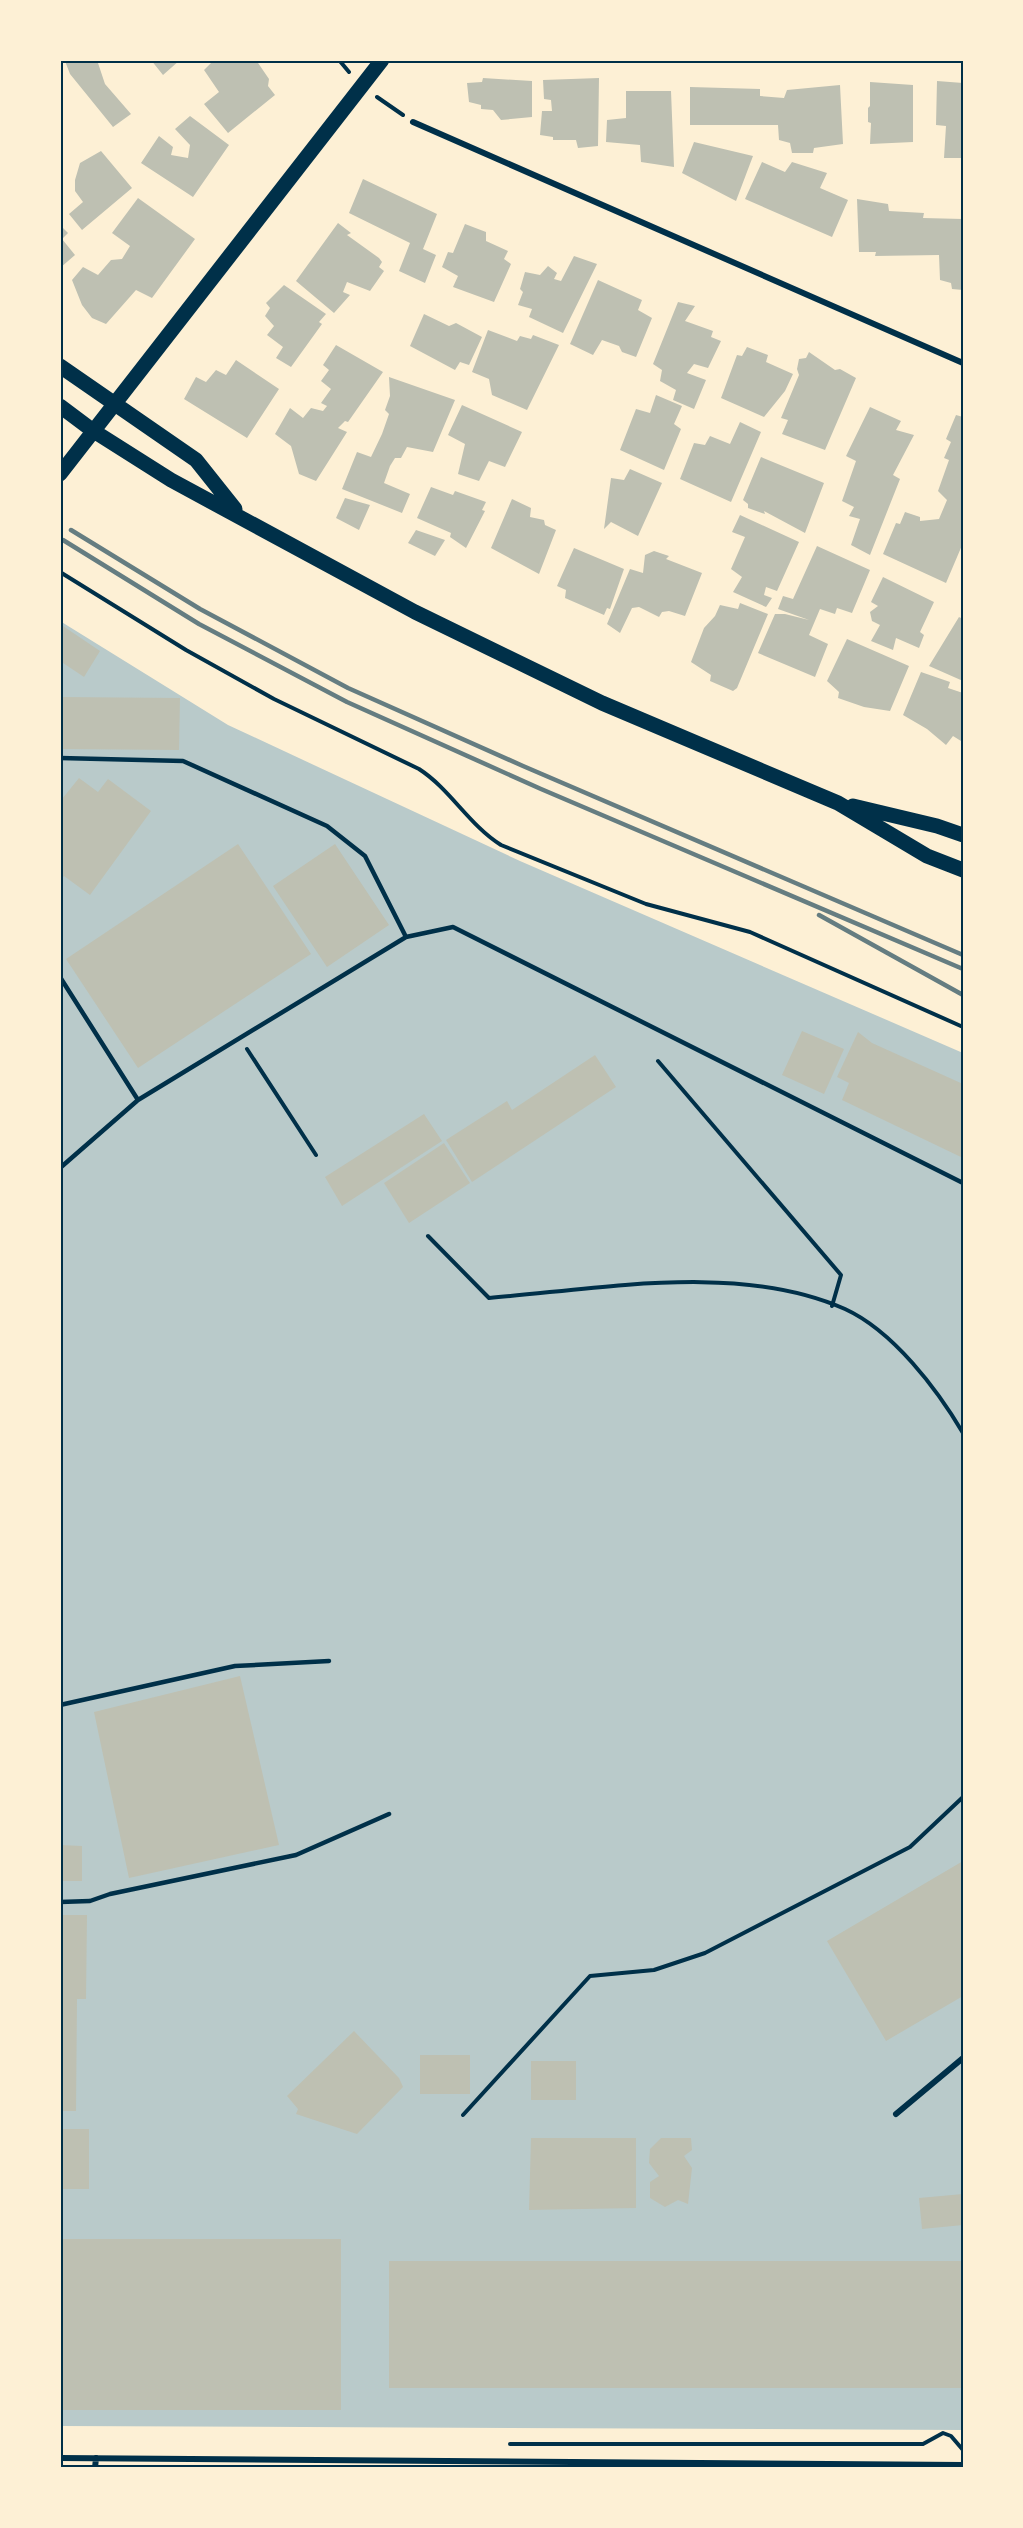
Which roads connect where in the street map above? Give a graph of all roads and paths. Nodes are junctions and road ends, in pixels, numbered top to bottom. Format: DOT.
graph roads {
  1 [pos="382,60"];
  2 [pos="413,122"];
  3 [pos="963,363"];
  4 [pos="60,366"];
  5 [pos="112,404"];
  6 [pos="60,406"];
  7 [pos="92,430"];
  8 [pos="61,473"];
  9 [pos="239,514"];
  10 [pos="60,572"];
  11 [pos="60,758"];
  12 [pos="838,803"];
  13 [pos="963,835"];
  14 [pos="963,870"];
  15 [pos="406,937"];
  16 [pos="60,977"];
  17 [pos="963,1027"];
  18 [pos="239,1038"];
  19 [pos="658,1061"];
  20 [pos="138,1100"];
  21 [pos="316,1155"];
  22 [pos="60,1168"];
  23 [pos="963,1183"];
  24 [pos="428,1236"];
  25 [pos="832,1305"];
  26 [pos="963,1433"];
  27 [pos="329,1661"];
  28 [pos="60,1705"];
  29 [pos="963,1797"];
  30 [pos="389,1814"];
  31 [pos="60,1902"];
  32 [pos="963,2058"];
  33 [pos="896,2114"];
  34 [pos="463,2115"];
  35 [pos="503,2444"];
  36 [pos="963,2451"];
  37 [pos="60,2458"];
  38 [pos="96,2458"];
  39 [pos="963,2465"];
  40 [pos="95,2468"];
  1 -- 5 [label="main road"];
  2 -- 3 [label="street"];
  4 -- 5 [label="main road"];
  5 -- 7 [label="main road"];
  5 -- 9 [label="main road"];
  6 -- 7 [label="main road"];
  7 -- 8 [label="main road"];
  7 -- 9 [label="main road"];
  9 -- 12 [label="main road"];
  10 -- 17 [label="path"];
  11 -- 15 [label="lane"];
  12 -- 13 [label="main road"];
  12 -- 14 [label="main road"];
  15 -- 18 [label="lane"];
  15 -- 23 [label="lane"];
  16 -- 20 [label="lane"];
  18 -- 20 [label="lane"];
  18 -- 21 [label="path"];
  19 -- 25 [label="path"];
  20 -- 22 [label="lane"];
  24 -- 25 [label="path"];
  25 -- 26 [label="path"];
  27 -- 28 [label="lane"];
  29 -- 34 [label="path"];
  30 -- 31 [label="lane"];
  32 -- 33 [label="street"];
  35 -- 36 [label="path"];
  37 -- 38 [label="street"];
  38 -- 39 [label="street"];
  38 -- 40 [label="street"];
}
